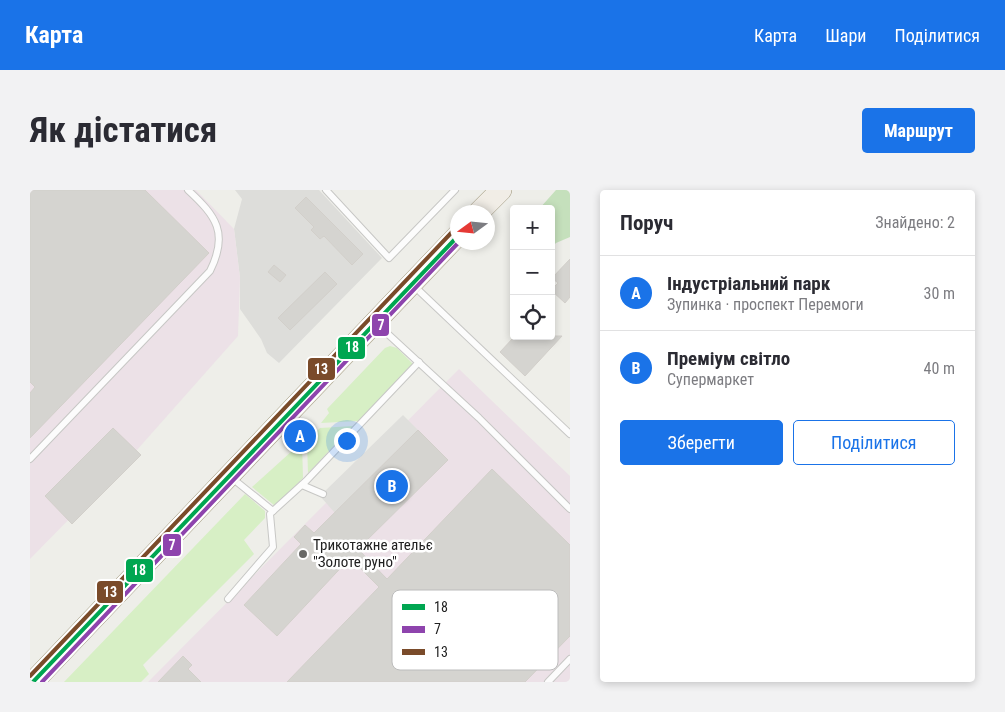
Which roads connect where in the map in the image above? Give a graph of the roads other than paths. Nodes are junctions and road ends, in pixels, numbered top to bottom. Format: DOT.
graph roads {
  1 [pos="188,190"];
  2 [pos="326,190"];
  3 [pos="455,190"];
  4 [pos="501,190"];
  5 [pos="486,205"];
  6 [pos="450,243"];
  7 [pos="411,283"];
  8 [pos="374,322"];
  9 [pos="419,362"];
  10 [pos="570,434"];
  11 [pos="30,459"];
  12 [pos="229,475"];
  13 [pos="302,485"];
  14 [pos="322,494"];
  15 [pos="570,509"];
  16 [pos="273,511"];
  17 [pos="228,599"];
  18 [pos="570,659"];
  19 [pos="32,682"];
  20 [pos="548,682"];
  1 -- 11 [label="lane"];
  2 -- 3 [label="lane"];
  4 -- 5 [label="main road"];
  6 -- 7 [label="main road"];
  7 -- 8 [label="main road"];
  7 -- 10 [label="lane"];
  8 -- 9 [label="lane"];
  8 -- 12 [label="main road"];
  9 -- 13 [label="lane"];
  9 -- 15 [label="lane"];
  12 -- 16 [label="lane"];
  12 -- 19 [label="main road"];
  13 -- 14 [label="lane"];
  13 -- 16 [label="lane"];
  16 -- 17 [label="lane"];
  18 -- 20 [label="lane"];
}
